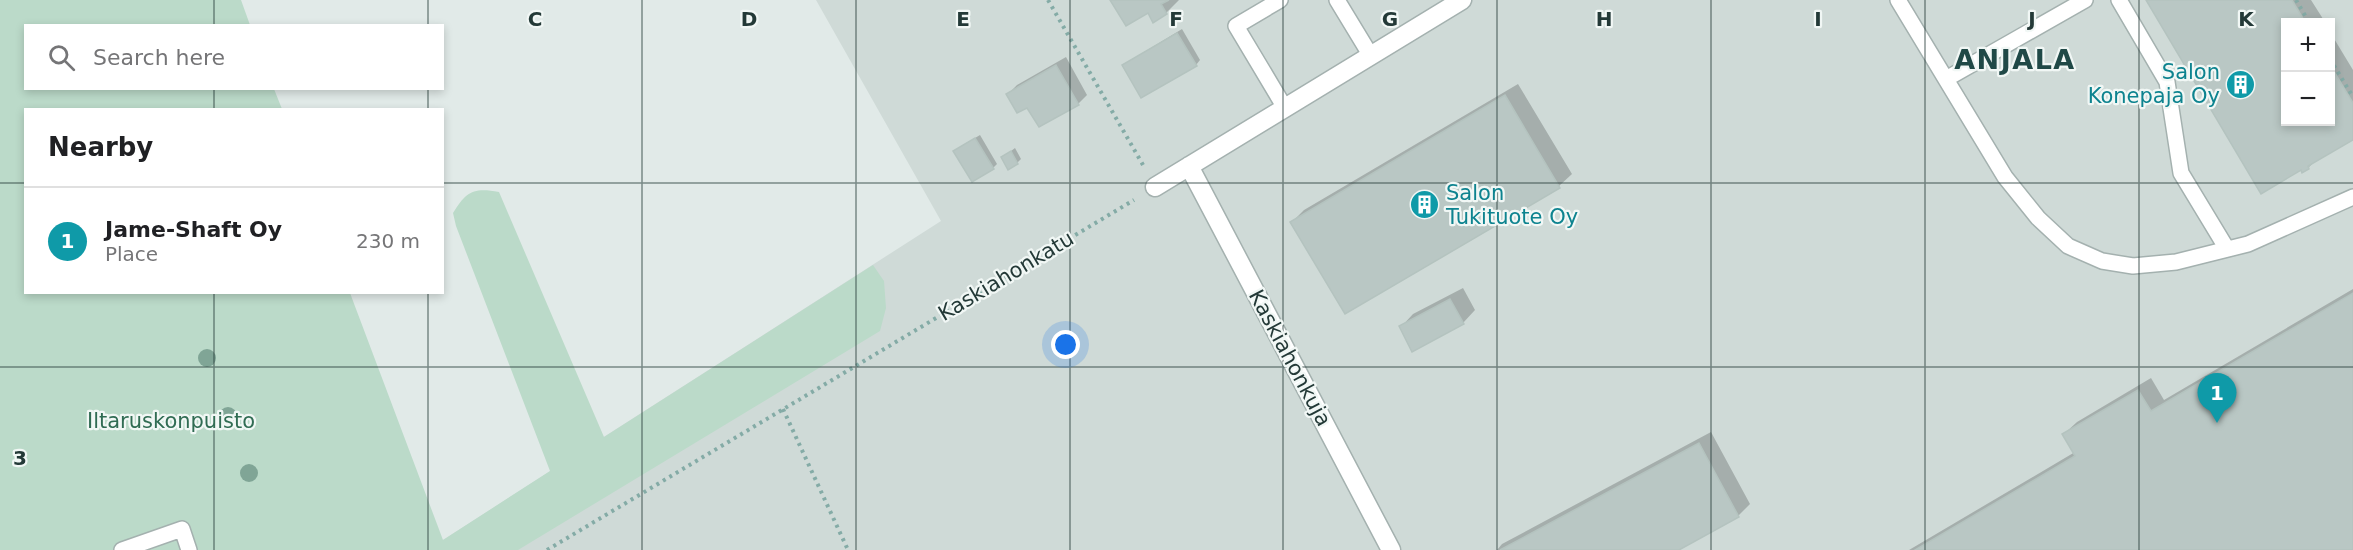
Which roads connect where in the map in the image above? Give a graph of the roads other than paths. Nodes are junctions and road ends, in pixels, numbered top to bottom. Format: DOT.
graph roads {
  1 [pos="1280,0"];
  2 [pos="1337,0"];
  3 [pos="1462,0"];
  4 [pos="1898,0"];
  5 [pos="2085,0"];
  6 [pos="2119,0"];
  7 [pos="1371,56"];
  8 [pos="1946,79"];
  9 [pos="1285,108"];
  10 [pos="1189,166"];
  11 [pos="1155,187"];
  12 [pos="2353,197"];
  13 [pos="2227,249"];
  14 [pos="122,550"];
  15 [pos="189,550"];
  16 [pos="1391,550"];
  1 -- 9 [label="lane"];
  2 -- 7 [label="lane"];
  3 -- 7 [label="street"];
  4 -- 8 [label="lane"];
  5 -- 8 [label="lane"];
  6 -- 13 [label="lane"];
  7 -- 9 [label="street"];
  8 -- 13 [label="lane"];
  9 -- 10 [label="street"];
  10 -- 11 [label="street"];
  10 -- 16 [label="street, Kaskiahonkuja"];
  12 -- 13 [label="lane"];
  14 -- 15 [label="lane"];
}
